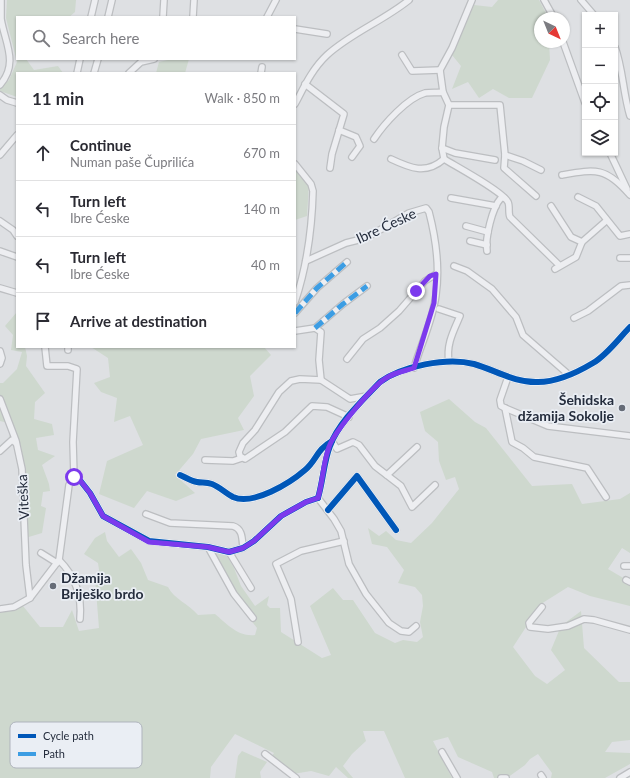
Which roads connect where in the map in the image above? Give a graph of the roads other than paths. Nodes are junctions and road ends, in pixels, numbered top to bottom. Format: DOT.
graph roads {
  1 [pos="1,0"];
  2 [pos="95,0"];
  3 [pos="112,0"];
  4 [pos="164,0"];
  5 [pos="194,0"];
  6 [pos="276,0"];
  7 [pos="408,0"];
  8 [pos="472,0"];
  9 [pos="544,0"];
  10 [pos="581,0"];
  11 [pos="551,12"];
  12 [pos="591,12"];
  13 [pos="91,16"];
  14 [pos="108,16"];
  15 [pos="163,16"];
  16 [pos="193,16"];
  17 [pos="268,16"];
  18 [pos="296,29"];
  19 [pos="327,34"];
  20 [pos="565,48"];
  21 [pos="615,48"];
  22 [pos="402,55"];
  23 [pos="80,60"];
  24 [pos="98,60"];
  25 [pos="150,60"];
  26 [pos="262,67"];
  27 [pos="440,70"];
  28 [pos="77,72"];
  29 [pos="94,72"];
  30 [pos="130,72"];
  31 [pos="261,72"];
  32 [pos="304,84"];
  33 [pos="0,85"];
  34 [pos="443,92"];
  35 [pos="0,94"];
  36 [pos="582,95"];
  37 [pos="296,102"];
  38 [pos="16,103"];
  39 [pos="449,105"];
  40 [pos="630,116"];
  41 [pos="339,130"];
  42 [pos="16,136"];
  43 [pos="374,139"];
  44 [pos="442,148"];
  45 [pos="0,155"];
  46 [pos="505,155"];
  47 [pos="611,156"];
  48 [pos="352,157"];
  49 [pos="391,159"];
  50 [pos="444,159"];
  51 [pos="495,160"];
  52 [pos="296,165"];
  53 [pos="330,168"];
  54 [pos="541,170"];
  55 [pos="562,175"];
  56 [pos="630,195"];
  57 [pos="536,196"];
  58 [pos="578,197"];
  59 [pos="451,198"];
  60 [pos="504,198"];
  61 [pos="496,206"];
  62 [pos="551,206"];
  63 [pos="0,221"];
  64 [pos="606,221"];
  65 [pos="466,226"];
  66 [pos="488,232"];
  67 [pos="16,234"];
  68 [pos="630,234"];
  69 [pos="470,241"];
  70 [pos="582,242"];
  71 [pos="0,251"];
  72 [pos="16,257"];
  73 [pos="620,258"];
  74 [pos="630,258"];
  75 [pos="306,261"];
  76 [pos="347,262"];
  77 [pos="454,266"];
  78 [pos="436,274"];
  79 [pos="630,285"];
  80 [pos="367,286"];
  81 [pos="0,288"];
  82 [pos="16,293"];
  83 [pos="296,298"];
  84 [pos="439,309"];
  85 [pos="296,312"];
  86 [pos="574,318"];
  87 [pos="630,326"];
  88 [pos="315,328"];
  89 [pos="296,331"];
  90 [pos="45,348"];
  91 [pos="0,351"];
  92 [pos="347,359"];
  93 [pos="449,362"];
  94 [pos="0,364"];
  95 [pos="414,368"];
  96 [pos="568,374"];
  97 [pos="508,377"];
  98 [pos="321,380"];
  99 [pos="367,396"];
  100 [pos="0,399"];
  101 [pos="505,408"];
  102 [pos="348,417"];
  103 [pos="630,436"];
  104 [pos="332,441"];
  105 [pos="16,443"];
  106 [pos="418,447"];
  107 [pos="0,452"];
  108 [pos="242,458"];
  109 [pos="205,460"];
  110 [pos="180,475"];
  111 [pos="387,475"];
  112 [pos="74,477"];
  113 [pos="435,485"];
  114 [pos="606,497"];
  115 [pos="318,498"];
  116 [pos="328,510"];
  117 [pos="146,514"];
  118 [pos="396,530"];
  119 [pos="344,541"];
  120 [pos="208,547"];
  121 [pos="243,548"];
  122 [pos="229,552"];
  123 [pos="41,554"];
  124 [pos="58,561"];
  125 [pos="251,588"];
  126 [pos="30,598"];
  127 [pos="542,607"];
  128 [pos="0,609"];
  129 [pos="253,618"];
  130 [pos="80,619"];
  131 [pos="416,626"];
  132 [pos="630,630"];
  133 [pos="298,642"];
  134 [pos="442,752"];
  135 [pos="265,754"];
  136 [pos="630,772"];
  137 [pos="296,778"];
  138 [pos="457,778"];
  139 [pos="502,778"];
  140 [pos="506,778"];
  141 [pos="620,778"];
  1 -- 33 [label="street"];
  2 -- 13 [label="street"];
  3 -- 14 [label="street"];
  4 -- 15 [label="street"];
  5 -- 16 [label="street"];
  6 -- 17 [label="street"];
  7 -- 32 [label="street"];
  8 -- 27 [label="street"];
  9 -- 11 [label="street"];
  10 -- 12 [label="street"];
  18 -- 19 [label="street"];
  20 -- 36 [label="street"];
  21 -- 40 [label="street"];
  22 -- 27 [label="street"];
  23 -- 28 [label="street"];
  24 -- 29 [label="street"];
  25 -- 30 [label="street"];
  26 -- 31 [label="street"];
  27 -- 34 [label="street"];
  32 -- 37 [label="street"];
  32 -- 41 [label="street"];
  34 -- 39 [label="street"];
  34 -- 43 [label="street"];
  35 -- 38 [label="street"];
  39 -- 44 [label="street"];
  39 -- 46 [label="street"];
  41 -- 48 [label="street"];
  41 -- 53 [label="street"];
  42 -- 45 [label="street"];
  44 -- 50 [label="street"];
  44 -- 51 [label="street"];
  46 -- 54 [label="street"];
  46 -- 57 [label="street"];
  47 -- 56 [label="street"];
  49 -- 50 [label="street"];
  50 -- 60 [label="street"];
  52 -- 75 [label="street"];
  55 -- 56 [label="street"];
  58 -- 64 [label="street"];
  59 -- 61 [label="street"];
  60 -- 61 [label="street"];
  60 -- 70 [label="street"];
  61 -- 66 [label="street"];
  62 -- 70 [label="street"];
  63 -- 67 [label="street"];
  64 -- 68 [label="street"];
  64 -- 70 [label="street"];
  65 -- 66 [label="street"];
  66 -- 69 [label="street"];
  71 -- 72 [label="street"];
  73 -- 74 [label="street"];
  75 -- 78 [label="street, Ibre Ćeske"];
  75 -- 83 [label="street"];
  76 -- 85 [label="street"];
  77 -- 96 [label="street"];
  78 -- 92 [label="street"];
  78 -- 95 [label="street, Ibre Ćeske"];
  79 -- 86 [label="street"];
  80 -- 88 [label="street"];
  81 -- 82 [label="street"];
  84 -- 93 [label="street"];
  87 -- 96 [label="street"];
  88 -- 89 [label="street"];
  88 -- 98 [label="street"];
  90 -- 112 [label="street"];
  91 -- 94 [label="street"];
  93 -- 95 [label="street"];
  93 -- 97 [label="street"];
  95 -- 99 [label="street"];
  96 -- 97 [label="street"];
  97 -- 101 [label="street"];
  98 -- 99 [label="street"];
  98 -- 108 [label="street"];
  99 -- 102 [label="street"];
  100 -- 105 [label="street, Viteška"];
  101 -- 103 [label="street"];
  101 -- 114 [label="street"];
  102 -- 104 [label="street"];
  102 -- 108 [label="street"];
  104 -- 110 [label="street"];
  104 -- 111 [label="street"];
  104 -- 115 [label="street"];
  105 -- 107 [label="street"];
  105 -- 126 [label="street, Viteška"];
  106 -- 111 [label="street"];
  108 -- 109 [label="street"];
  111 -- 113 [label="street"];
  112 -- 120 [label="street"];
  112 -- 124 [label="street"];
  115 -- 116 [label="street"];
  115 -- 121 [label="street"];
  116 -- 118 [label="street"];
  116 -- 119 [label="street"];
  117 -- 121 [label="street"];
  119 -- 131 [label="street"];
  119 -- 133 [label="street"];
  120 -- 122 [label="street"];
  120 -- 129 [label="street"];
  121 -- 122 [label="street"];
  122 -- 125 [label="street"];
  123 -- 124 [label="street"];
  124 -- 126 [label="street"];
  124 -- 130 [label="street"];
  126 -- 128 [label="street"];
  127 -- 132 [label="street"];
  134 -- 138 [label="street"];
  135 -- 137 [label="street"];
  136 -- 141 [label="street"];
  139 -- 140 [label="street"];
}
